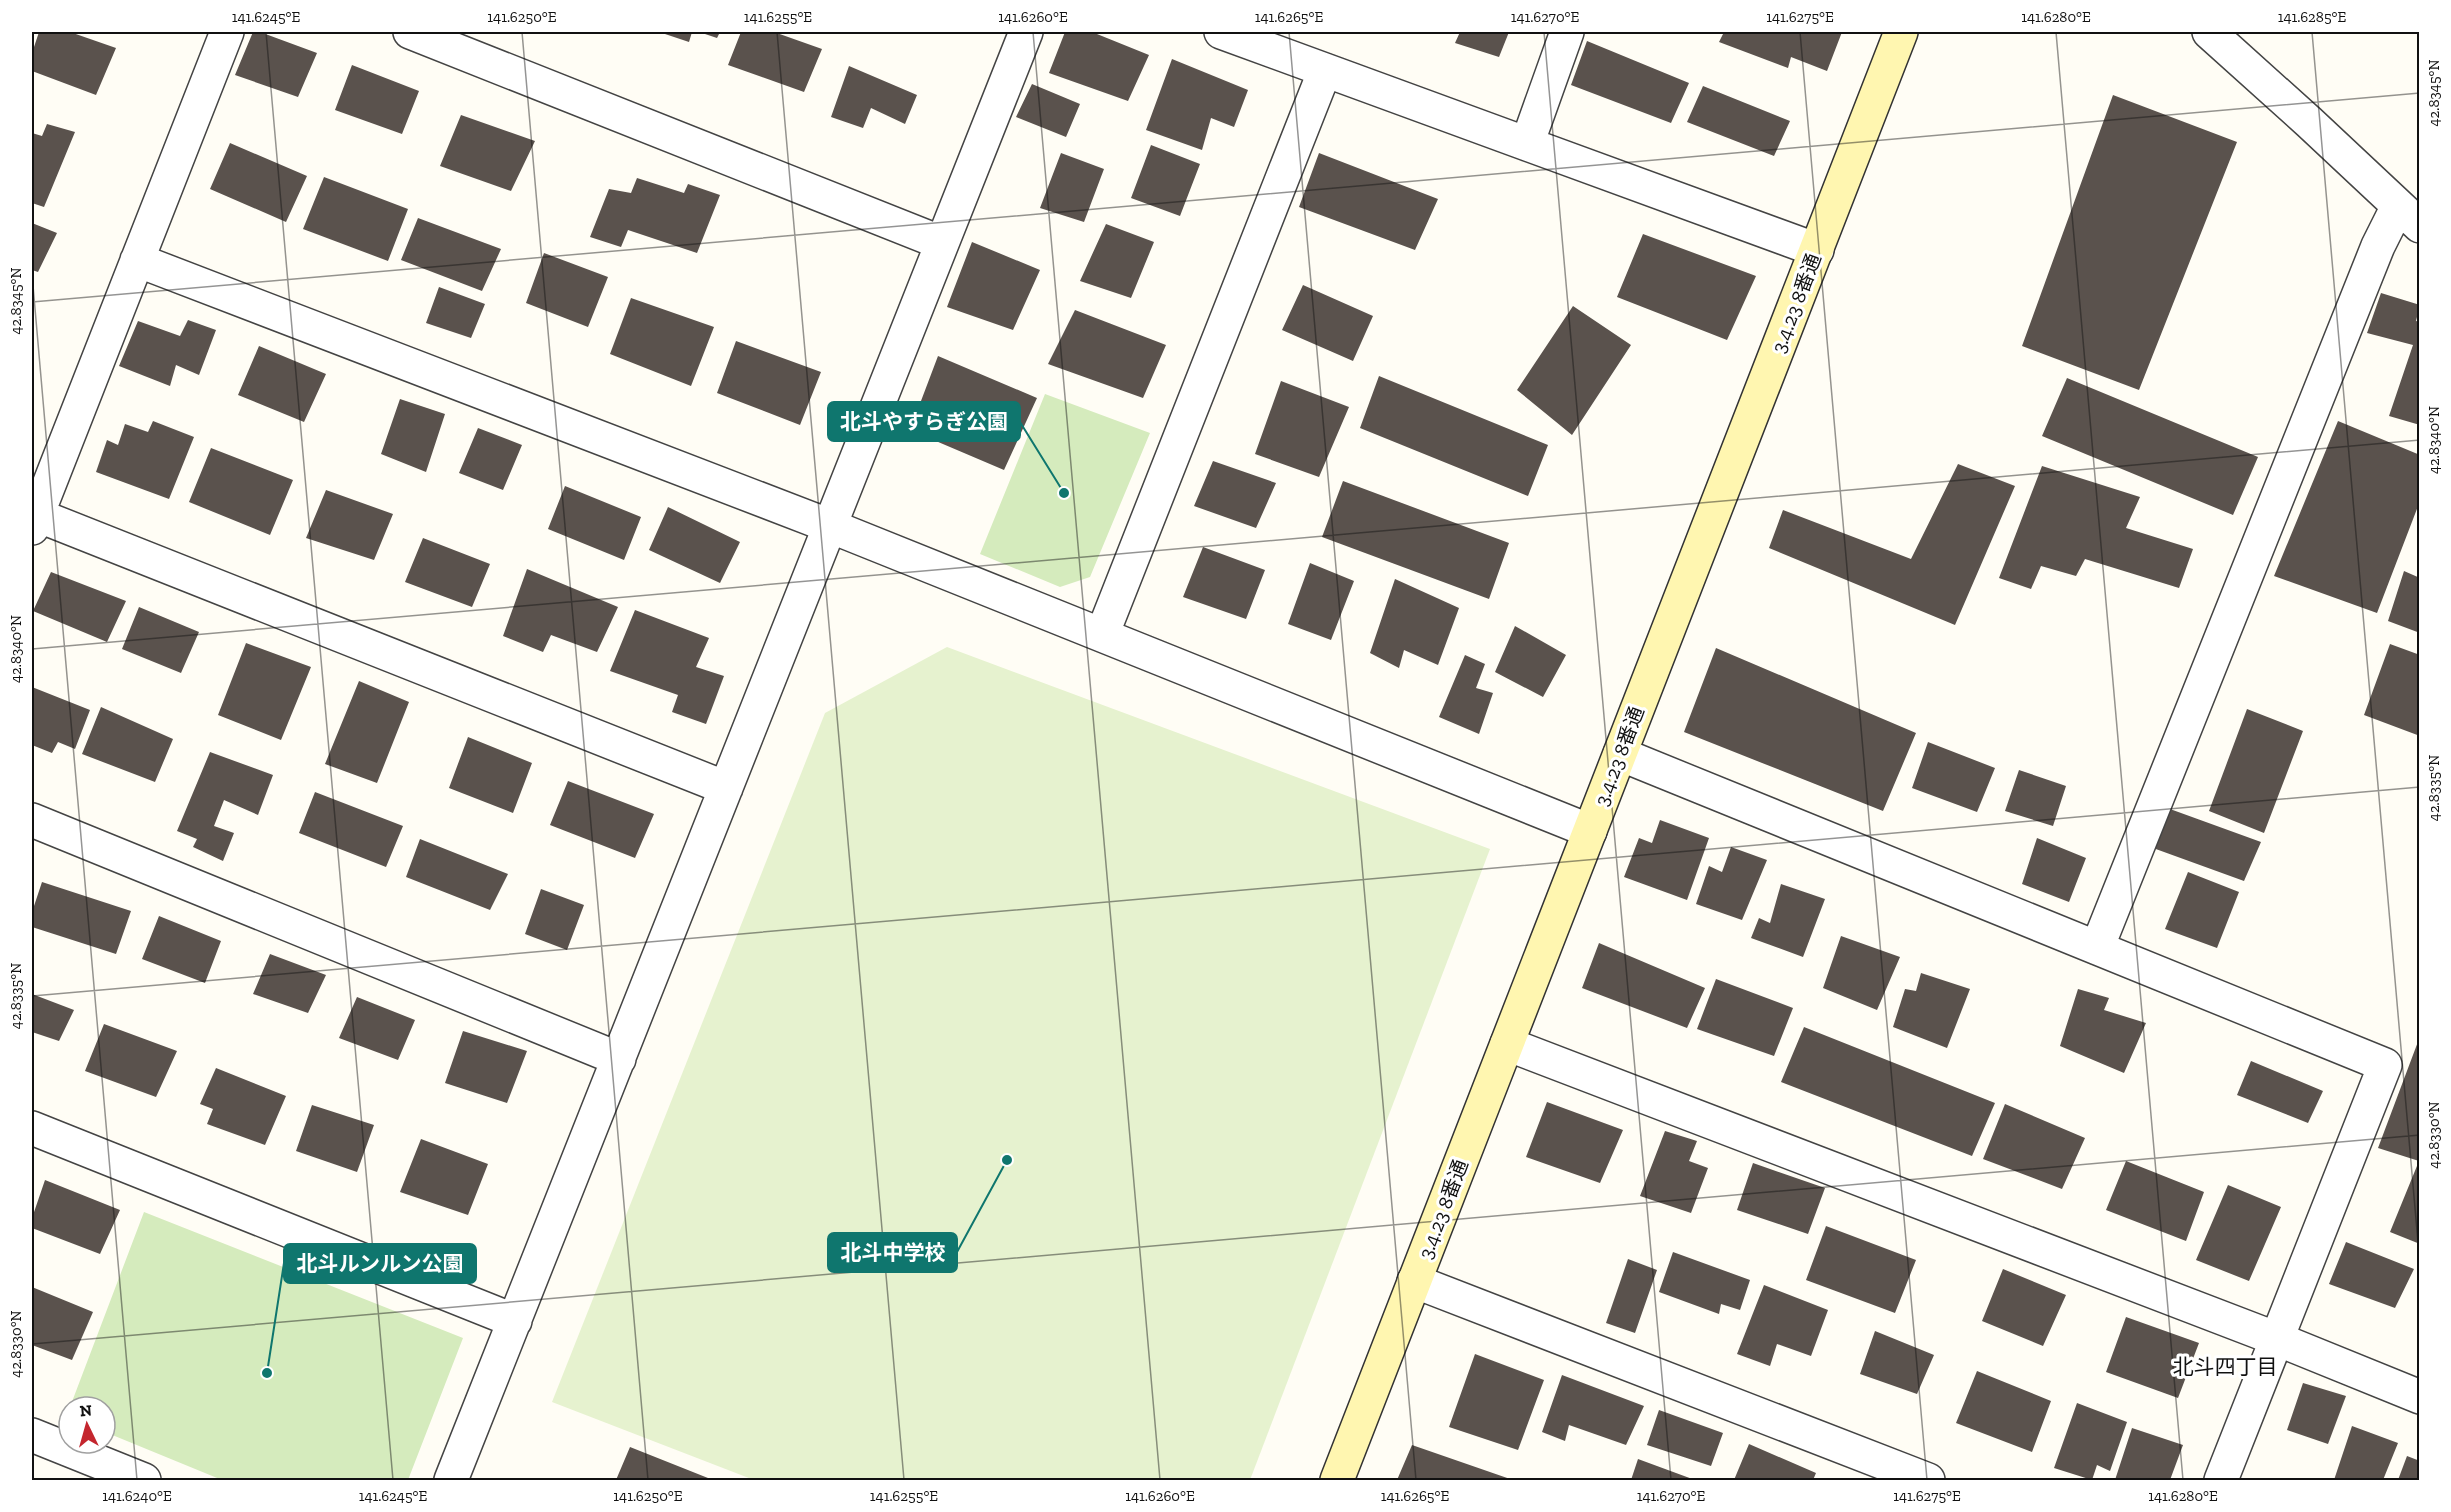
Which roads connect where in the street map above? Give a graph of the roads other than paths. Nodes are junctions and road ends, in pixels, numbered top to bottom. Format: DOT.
graph roads {
  1 [pos="227,32"];
  2 [pos="410,32"];
  3 [pos="1026,32"];
  4 [pos="1221,32"];
  5 [pos="1567,32"];
  6 [pos="1901,32"];
  7 [pos="2209,32"];
  8 [pos="1325,70"];
  9 [pos="1527,144"];
  10 [pos="2409,216"];
  11 [pos="942,243"];
  12 [pos="1817,250"];
  13 [pos="137,260"];
  14 [pos="34,522"];
  15 [pos="830,526"];
  16 [pos="1102,634"];
  17 [pos="1620,754"];
  18 [pos="726,788"];
  19 [pos="32,820"];
  20 [pos="1590,831"];
  21 [pos="2097,948"];
  22 [pos="1507,1044"];
  23 [pos="619,1059"];
  24 [pos="32,1128"];
  25 [pos="1414,1281"];
  26 [pos="515,1321"];
  27 [pos="2277,1339"];
  28 [pos="2420,1397"];
  29 [pos="32,1436"];
  30 [pos="144,1480"];
  31 [pos="451,1480"];
  32 [pos="1337,1480"];
  33 [pos="1929,1480"];
  34 [pos="2221,1480"];
  1 -- 13 [label="street"];
  2 -- 11 [label="street"];
  3 -- 11 [label="street"];
  4 -- 8 [label="street"];
  5 -- 9 [label="street"];
  6 -- 12 [label="street, 3.4.23 8番通"];
  7 -- 10 [label="street"];
  8 -- 9 [label="street"];
  8 -- 16 [label="street"];
  9 -- 12 [label="street"];
  10 -- 21 [label="street"];
  11 -- 15 [label="street"];
  12 -- 17 [label="street, 3.4.23 8番通"];
  13 -- 14 [label="street"];
  13 -- 15 [label="street"];
  14 -- 18 [label="street"];
  15 -- 16 [label="street"];
  15 -- 18 [label="street"];
  16 -- 20 [label="street"];
  17 -- 20 [label="street, 3.4.23 8番通"];
  17 -- 21 [label="street"];
  18 -- 23 [label="street"];
  19 -- 23 [label="street"];
  20 -- 22 [label="street, 3.4.23 8番通"];
  21 -- 27 [label="street"];
  22 -- 25 [label="street, 3.4.23 8番通"];
  22 -- 27 [label="street"];
  23 -- 26 [label="street"];
  24 -- 26 [label="street"];
  25 -- 32 [label="street, 3.4.23 8番通"];
  25 -- 33 [label="street"];
  26 -- 31 [label="street"];
  27 -- 28 [label="street"];
  27 -- 34 [label="street"];
  29 -- 30 [label="street"];
}
